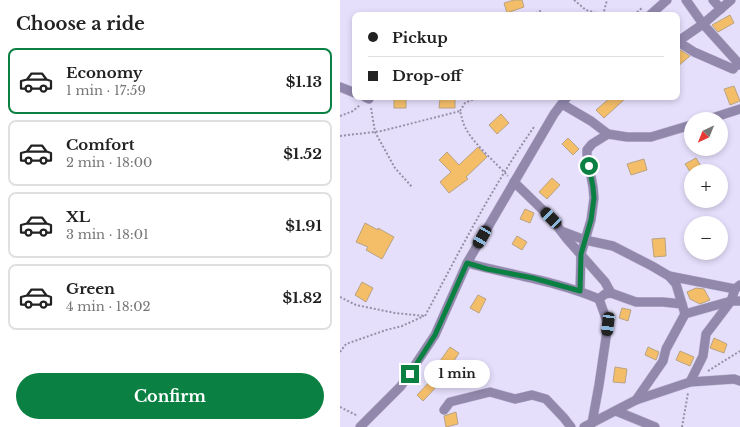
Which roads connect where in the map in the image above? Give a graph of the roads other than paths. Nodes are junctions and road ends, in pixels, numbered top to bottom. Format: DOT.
graph roads {
  1 [pos="667,0"];
  2 [pos="686,0"];
  3 [pos="713,0"];
  4 [pos="731,0"];
  5 [pos="721,9"];
  6 [pos="653,12"];
  7 [pos="703,24"];
  8 [pos="680,40"];
  9 [pos="680,44"];
  10 [pos="739,64"];
  11 [pos="340,87"];
  12 [pos="352,92"];
  13 [pos="565,100"];
  14 [pos="740,109"];
  15 [pos="728,113"];
  16 [pos="684,127"];
  17 [pos="608,134"];
  18 [pos="514,182"];
  19 [pos="561,231"];
  20 [pos="585,240"];
  21 [pos="581,254"];
  22 [pos="467,263"];
  23 [pos="669,276"];
  24 [pos="738,287"];
  25 [pos="580,291"];
  26 [pos="611,294"];
  27 [pos="599,299"];
  28 [pos="736,301"];
  29 [pos="682,304"];
  30 [pos="685,314"];
  31 [pos="740,381"];
  32 [pos="690,382"];
  33 [pos="636,400"];
  34 [pos="444,410"];
  35 [pos="616,411"];
  36 [pos="588,425"];
  37 [pos="360,427"];
  38 [pos="571,427"];
  39 [pos="655,427"];
  1 -- 6 [label="street"];
  2 -- 7 [label="street"];
  3 -- 5 [label="street"];
  4 -- 5 [label="street"];
  5 -- 7 [label="street"];
  7 -- 8 [label="street"];
  7 -- 10 [label="street"];
  9 -- 10 [label="street"];
  11 -- 12 [label="street"];
  13 -- 17 [label="street"];
  13 -- 18 [label="street"];
  14 -- 15 [label="street"];
  16 -- 17 [label="street"];
  17 -- 20 [label="street"];
  18 -- 19 [label="street"];
  18 -- 22 [label="street"];
  19 -- 20 [label="street"];
  19 -- 21 [label="street"];
  20 -- 21 [label="street"];
  20 -- 23 [label="street"];
  21 -- 25 [label="street"];
  21 -- 26 [label="street"];
  22 -- 25 [label="street"];
  22 -- 37 [label="street"];
  23 -- 24 [label="street"];
  23 -- 29 [label="street"];
  24 -- 28 [label="street"];
  25 -- 27 [label="street"];
  26 -- 27 [label="street"];
  26 -- 29 [label="street"];
  27 -- 36 [label="street"];
  28 -- 30 [label="street"];
  28 -- 32 [label="street"];
  29 -- 30 [label="street"];
  30 -- 33 [label="street"];
  31 -- 32 [label="street"];
  32 -- 33 [label="street"];
  33 -- 35 [label="street"];
  34 -- 38 [label="street"];
  35 -- 36 [label="street"];
  35 -- 39 [label="street"];
}
